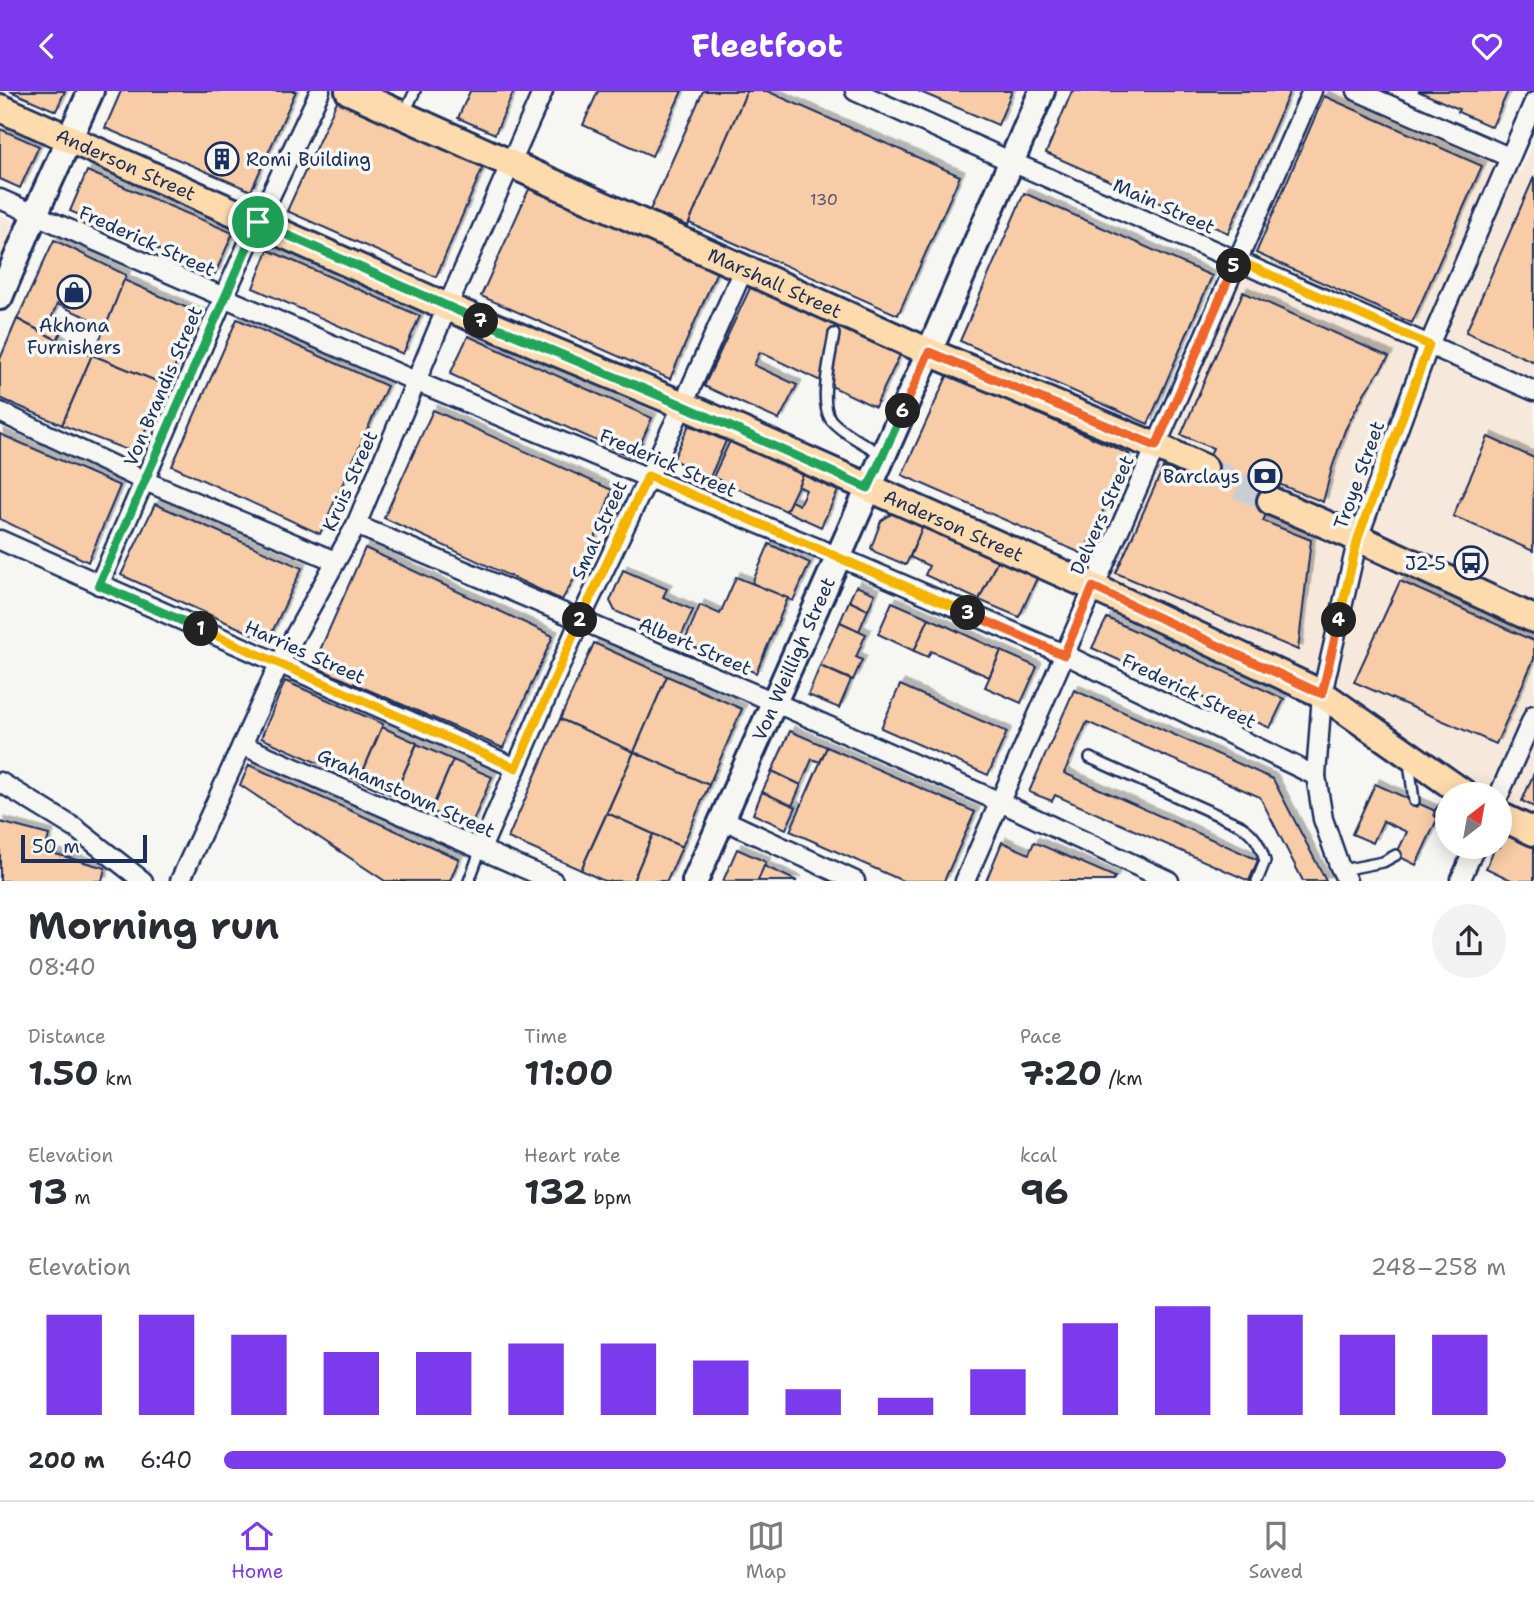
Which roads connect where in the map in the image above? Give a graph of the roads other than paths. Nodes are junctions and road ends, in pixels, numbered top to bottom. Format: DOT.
graph roads {
  1 [pos="91,91"];
  2 [pos="320,91"];
  3 [pos="349,91"];
  4 [pos="415,91"];
  5 [pos="543,91"];
  6 [pos="855,91"];
  7 [pos="1042,91"];
  8 [pos="1312,91"];
  9 [pos="1357,91"];
  10 [pos="1534,102"];
  11 [pos="0,108"];
  12 [pos="403,116"];
  13 [pos="69,140"];
  14 [pos="1509,157"];
  15 [pos="1012,162"];
  16 [pos="512,165"];
  17 [pos="0,199"];
  18 [pos="35,214"];
  19 [pos="258,222"];
  20 [pos="1237,260"];
  21 [pos="744,268"];
  22 [pos="0,297"];
  23 [pos="224,297"];
  24 [pos="447,307"];
  25 [pos="834,334"];
  26 [pos="1429,345"];
  27 [pos="929,352"];
  28 [pos="415,381"];
  29 [pos="1534,391"];
  30 [pos="682,405"];
  31 [pos="0,412"];
  32 [pos="1156,446"];
  33 [pos="883,455"];
  34 [pos="1204,468"];
  35 [pos="648,476"];
  36 [pos="145,481"];
  37 [pos="868,488"];
  38 [pos="1271,501"];
  39 [pos="356,525"];
  40 [pos="1358,538"];
  41 [pos="0,540"];
  42 [pos="839,557"];
  43 [pos="335,561"];
  44 [pos="99,585"];
  45 [pos="1093,587"];
  46 [pos="1534,619"];
  47 [pos="580,620"];
  48 [pos="1064,655"];
  49 [pos="279,664"];
  50 [pos="1322,694"];
  51 [pos="774,702"];
  52 [pos="1534,715"];
  53 [pos="242,745"];
  54 [pos="1408,754"];
  55 [pos="1090,758"];
  56 [pos="516,768"];
  57 [pos="1316,776"];
  58 [pos="0,782"];
  59 [pos="1441,782"];
  60 [pos="1505,782"];
  61 [pos="1414,801"];
  62 [pos="1000,802"];
  63 [pos="722,820"];
  64 [pos="1512,822"];
  65 [pos="1534,832"];
  66 [pos="481,849"];
  67 [pos="1396,855"];
  68 [pos="1470,859"];
  69 [pos="1345,875"];
  70 [pos="143,880"];
  71 [pos="180,880"];
  72 [pos="469,880"];
  73 [pos="553,880"];
  74 [pos="695,880"];
  75 [pos="855,880"];
  76 [pos="965,880"];
  77 [pos="1168,880"];
  78 [pos="1257,880"];
  79 [pos="1460,880"];
  1 -- 13 [label="main road"];
  2 -- 19 [label="street, Von Brandis Street"];
  3 -- 12 [label="main road, Marshall Street"];
  4 -- 12 [label="lane"];
  5 -- 16 [label="street, Kruis Street"];
  6 -- 15 [label="street, Main Street"];
  7 -- 15 [label="main road, Von Weilligh Street"];
  8 -- 20 [label="street, Delvers Street"];
  9 -- 14 [label="street"];
  10 -- 14 [label="street, Troye Street"];
  11 -- 13 [label="main road, Anderson Street"];
  12 -- 16 [label="main road, Marshall Street"];
  13 -- 18 [label="main road"];
  13 -- 19 [label="main road, Anderson Street"];
  14 -- 26 [label="street, Troye Street"];
  15 -- 20 [label="street, Main Street"];
  15 -- 27 [label="main road, Von Weilligh Street"];
  16 -- 21 [label="main road, Marshall Street"];
  16 -- 24 [label="street, Kruis Street"];
  17 -- 18 [label="street, Frederick Street"];
  18 -- 22 [label="main road"];
  18 -- 23 [label="street, Frederick Street"];
  19 -- 23 [label="street, Von Brandis Street"];
  19 -- 24 [label="main road, Anderson Street"];
  20 -- 26 [label="street, Main Street"];
  20 -- 32 [label="street, Delvers Street"];
  21 -- 27 [label="main road, Marshall Street"];
  21 -- 30 [label="street, Smal Street"];
  23 -- 28 [label="street, Frederick Street"];
  23 -- 36 [label="street, Von Brandis Street"];
  24 -- 28 [label="street, Kruis Street"];
  24 -- 30 [label="main road, Anderson Street"];
  25 -- 33 [label="lane"];
  26 -- 29 [label="street, Main Street"];
  26 -- 40 [label="street, Troye Street"];
  27 -- 32 [label="main road, Marshall Street"];
  27 -- 33 [label="main road, Von Weilligh Street"];
  28 -- 35 [label="street, Frederick Street"];
  28 -- 39 [label="street, Kruis Street"];
  30 -- 35 [label="street, Smal Street"];
  30 -- 37 [label="main road, Anderson Street"];
  31 -- 36 [label="street"];
  32 -- 34 [label="main road, Marshall Street"];
  32 -- 45 [label="street, Delvers Street"];
  33 -- 37 [label="main road, Von Weilligh Street"];
  35 -- 42 [label="street, Frederick Street"];
  35 -- 47 [label="street, Smal Street"];
  36 -- 43 [label="street"];
  36 -- 44 [label="street, Von Brandis Street"];
  37 -- 42 [label="main road, Von Weilligh Street"];
  37 -- 45 [label="main road, Anderson Street"];
  38 -- 40 [label="main road"];
  39 -- 43 [label="street, Kruis Street"];
  39 -- 47 [label="street, Albert Street"];
  40 -- 46 [label="main road"];
  40 -- 50 [label="street, Troye Street"];
  41 -- 44 [label="street, Harries Street"];
  42 -- 48 [label="street, Frederick Street"];
  42 -- 51 [label="main road, Von Weilligh Street"];
  43 -- 49 [label="street, Kruis Street"];
  44 -- 49 [label="street, Harries Street"];
  45 -- 48 [label="street, Delvers Street"];
  45 -- 50 [label="main road, Anderson Street"];
  47 -- 51 [label="street, Albert Street"];
  47 -- 56 [label="street, Smal Street"];
  48 -- 57 [label="street, Frederick Street"];
  48 -- 62 [label="street, Delvers Street"];
  49 -- 53 [label="street, Kruis Street"];
  49 -- 56 [label="street, Harries Street"];
  50 -- 54 [label="main road, Anderson Street"];
  50 -- 57 [label="street, Troye Street"];
  51 -- 62 [label="street, Albert Street"];
  51 -- 63 [label="main road, Von Weilligh Street"];
  52 -- 60 [label="street"];
  53 -- 66 [label="street, Grahamstown Street"];
  53 -- 71 [label="street, Kruis Street"];
  54 -- 59 [label="main road, Anderson Street"];
  54 -- 61 [label="lane"];
  55 -- 78 [label="lane"];
  56 -- 66 [label="street, Smal Street"];
  57 -- 69 [label="street, Troye Street"];
  58 -- 70 [label="street"];
  62 -- 76 [label="street, Delvers Street"];
  62 -- 77 [label="street, Albert Street"];
  63 -- 74 [label="main road, Von Weilligh Street"];
  63 -- 75 [label="street"];
  64 -- 65 [label="main road"];
  66 -- 72 [label="lane"];
  66 -- 73 [label="street, Grahamstown Street"];
  67 -- 69 [label="lane"];
  68 -- 79 [label="street"];
}
